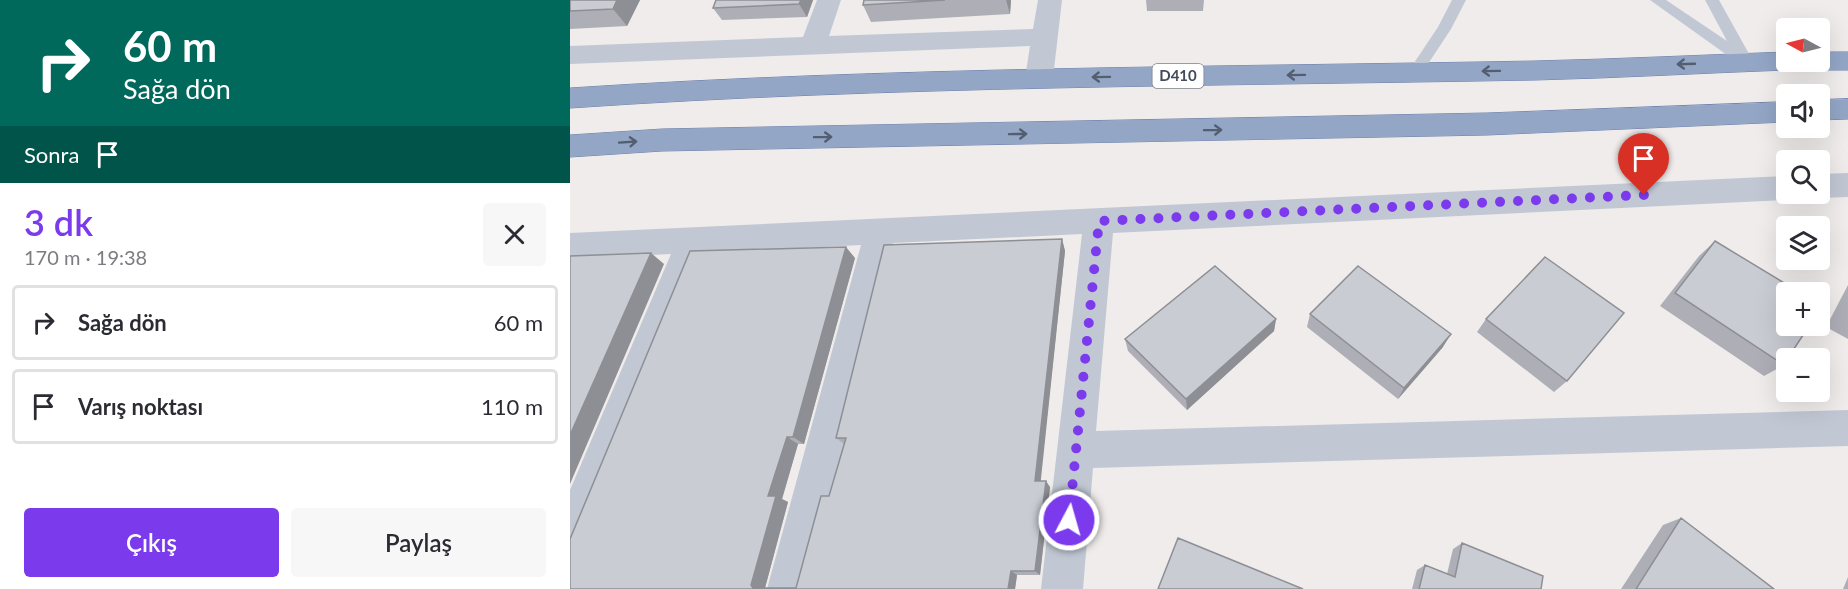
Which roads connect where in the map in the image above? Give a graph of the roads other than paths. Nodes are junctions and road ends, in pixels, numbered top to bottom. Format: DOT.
graph roads {
  1 [pos="829,0"];
  2 [pos="1050,0"];
  3 [pos="1460,0"];
  4 [pos="1657,0"];
  5 [pos="1712,0"];
  6 [pos="1046,37"];
  7 [pos="813,45"];
  8 [pos="570,56"];
  9 [pos="1746,61"];
  10 [pos="1776,61"];
  11 [pos="1830,61"];
  12 [pos="1848,61"];
  13 [pos="1415,72"];
  14 [pos="1039,78"];
  15 [pos="570,98"];
  16 [pos="1848,109"];
  17 [pos="1830,110"];
  18 [pos="1776,112"];
  19 [pos="570,146"];
  20 [pos="1848,185"];
  21 [pos="1830,186"];
  22 [pos="1776,188"];
  23 [pos="1099,221"];
  24 [pos="880,231"];
  25 [pos="693,240"];
  26 [pos="570,246"];
  27 [pos="1848,428"];
  28 [pos="1076,450"];
  29 [pos="570,537"];
  30 [pos="788,589"];
  31 [pos="1062,589"];
  1 -- 7 [label="street"];
  2 -- 6 [label="street"];
  3 -- 13 [label="lane"];
  4 -- 9 [label="lane"];
  5 -- 9 [label="lane"];
  6 -- 7 [label="street"];
  6 -- 14 [label="street"];
  7 -- 8 [label="street"];
  9 -- 10 [label="highway, D410"];
  9 -- 13 [label="highway, D410, one-way"];
  11 -- 12 [label="highway"];
  13 -- 14 [label="highway, D410, one-way"];
  14 -- 15 [label="highway, D410"];
  16 -- 17 [label="highway"];
  19 -- 18 [label="highway, one-way"];
  20 -- 21 [label="street"];
  22 -- 23 [label="street"];
  23 -- 24 [label="street"];
  23 -- 28 [label="street"];
  24 -- 25 [label="street"];
  24 -- 30 [label="street"];
  25 -- 26 [label="street"];
  25 -- 29 [label="street"];
  27 -- 28 [label="street"];
  28 -- 31 [label="street"];
}
